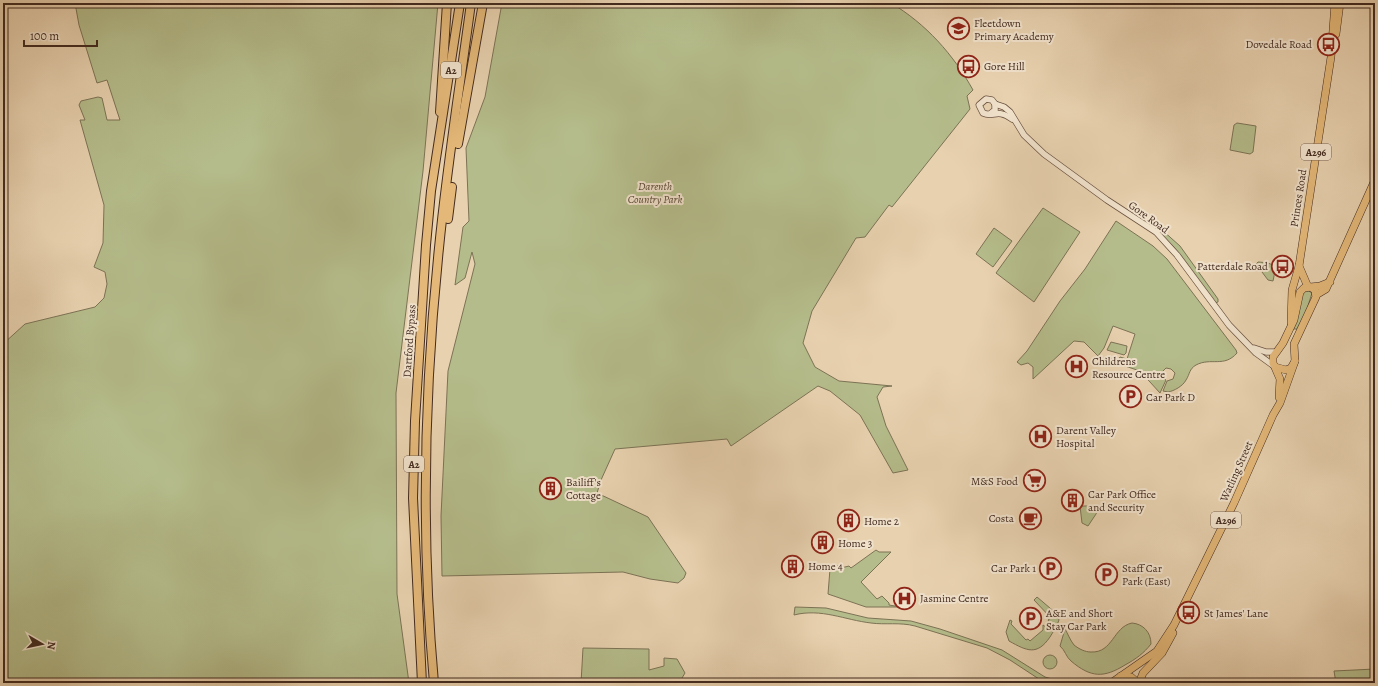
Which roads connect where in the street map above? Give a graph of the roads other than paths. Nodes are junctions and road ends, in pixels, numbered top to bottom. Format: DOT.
graph roads {
  1 [pos="447,3"];
  2 [pos="460,3"];
  3 [pos="471,3"];
  4 [pos="483,3"];
  5 [pos="1336,3"];
  6 [pos="1340,3"];
  7 [pos="1334,38"];
  8 [pos="995,104"];
  9 [pos="990,114"];
  10 [pos="1014,120"];
  11 [pos="440,137"];
  12 [pos="1375,180"];
  13 [pos="1299,266"];
  14 [pos="1330,282"];
  15 [pos="1309,287"];
  16 [pos="1316,295"];
  17 [pos="1291,323"];
  18 [pos="1254,348"];
  19 [pos="1275,352"];
  20 [pos="1294,361"];
  21 [pos="431,365"];
  22 [pos="1275,367"];
  23 [pos="1275,412"];
  24 [pos="1174,625"];
  25 [pos="1120,676"];
  26 [pos="422,683"];
  27 [pos="434,683"];
  28 [pos="1111,683"];
  29 [pos="1139,683"];
  1 -- 11 [label="highway, A2"];
  2 -- 11 [label="highway, Dartford Bypass / A2"];
  3 -- 21 [label="highway, Dartford Bypass / A2"];
  4 -- 21 [label="highway, A2"];
  5 -- 7 [label="main road, Princes Road / A296"];
  6 -- 7 [label="main road, Princes Road / A296"];
  7 -- 13 [label="main road, Princes Road / A296"];
  8 -- 9 [label="street"];
  8 -- 9 [label="street"];
  8 -- 10 [label="street, Gore Road"];
  9 -- 10 [label="street"];
  10 -- 18 [label="street, Gore Road"];
  11 -- 26 [label="highway, Dartford Bypass / A2"];
  12 -- 14 [label="main road"];
  13 -- 15 [label="main road"];
  13 -- 17 [label="main road, Princes Road / A296"];
  14 -- 15 [label="main road"];
  14 -- 16 [label="main road"];
  15 -- 16 [label="main road"];
  15 -- 17 [label="main road"];
  16 -- 20 [label="main road, Watling Street"];
  17 -- 19 [label="main road"];
  18 -- 19 [label="street"];
  18 -- 22 [label="street, Gore Road"];
  19 -- 22 [label="main road"];
  20 -- 22 [label="main road"];
  20 -- 23 [label="main road, Watling Street / A296"];
  21 -- 27 [label="highway, Dartford Bypass / A2"];
  22 -- 23 [label="main road, Watling Street / A296"];
  23 -- 24 [label="main road, Watling Street / A296"];
  24 -- 25 [label="main road, Watling Street / A296"];
  24 -- 29 [label="main road, Watling Street / A296"];
  25 -- 28 [label="main road, Watling Street"];
  25 -- 29 [label="main road"];
}
